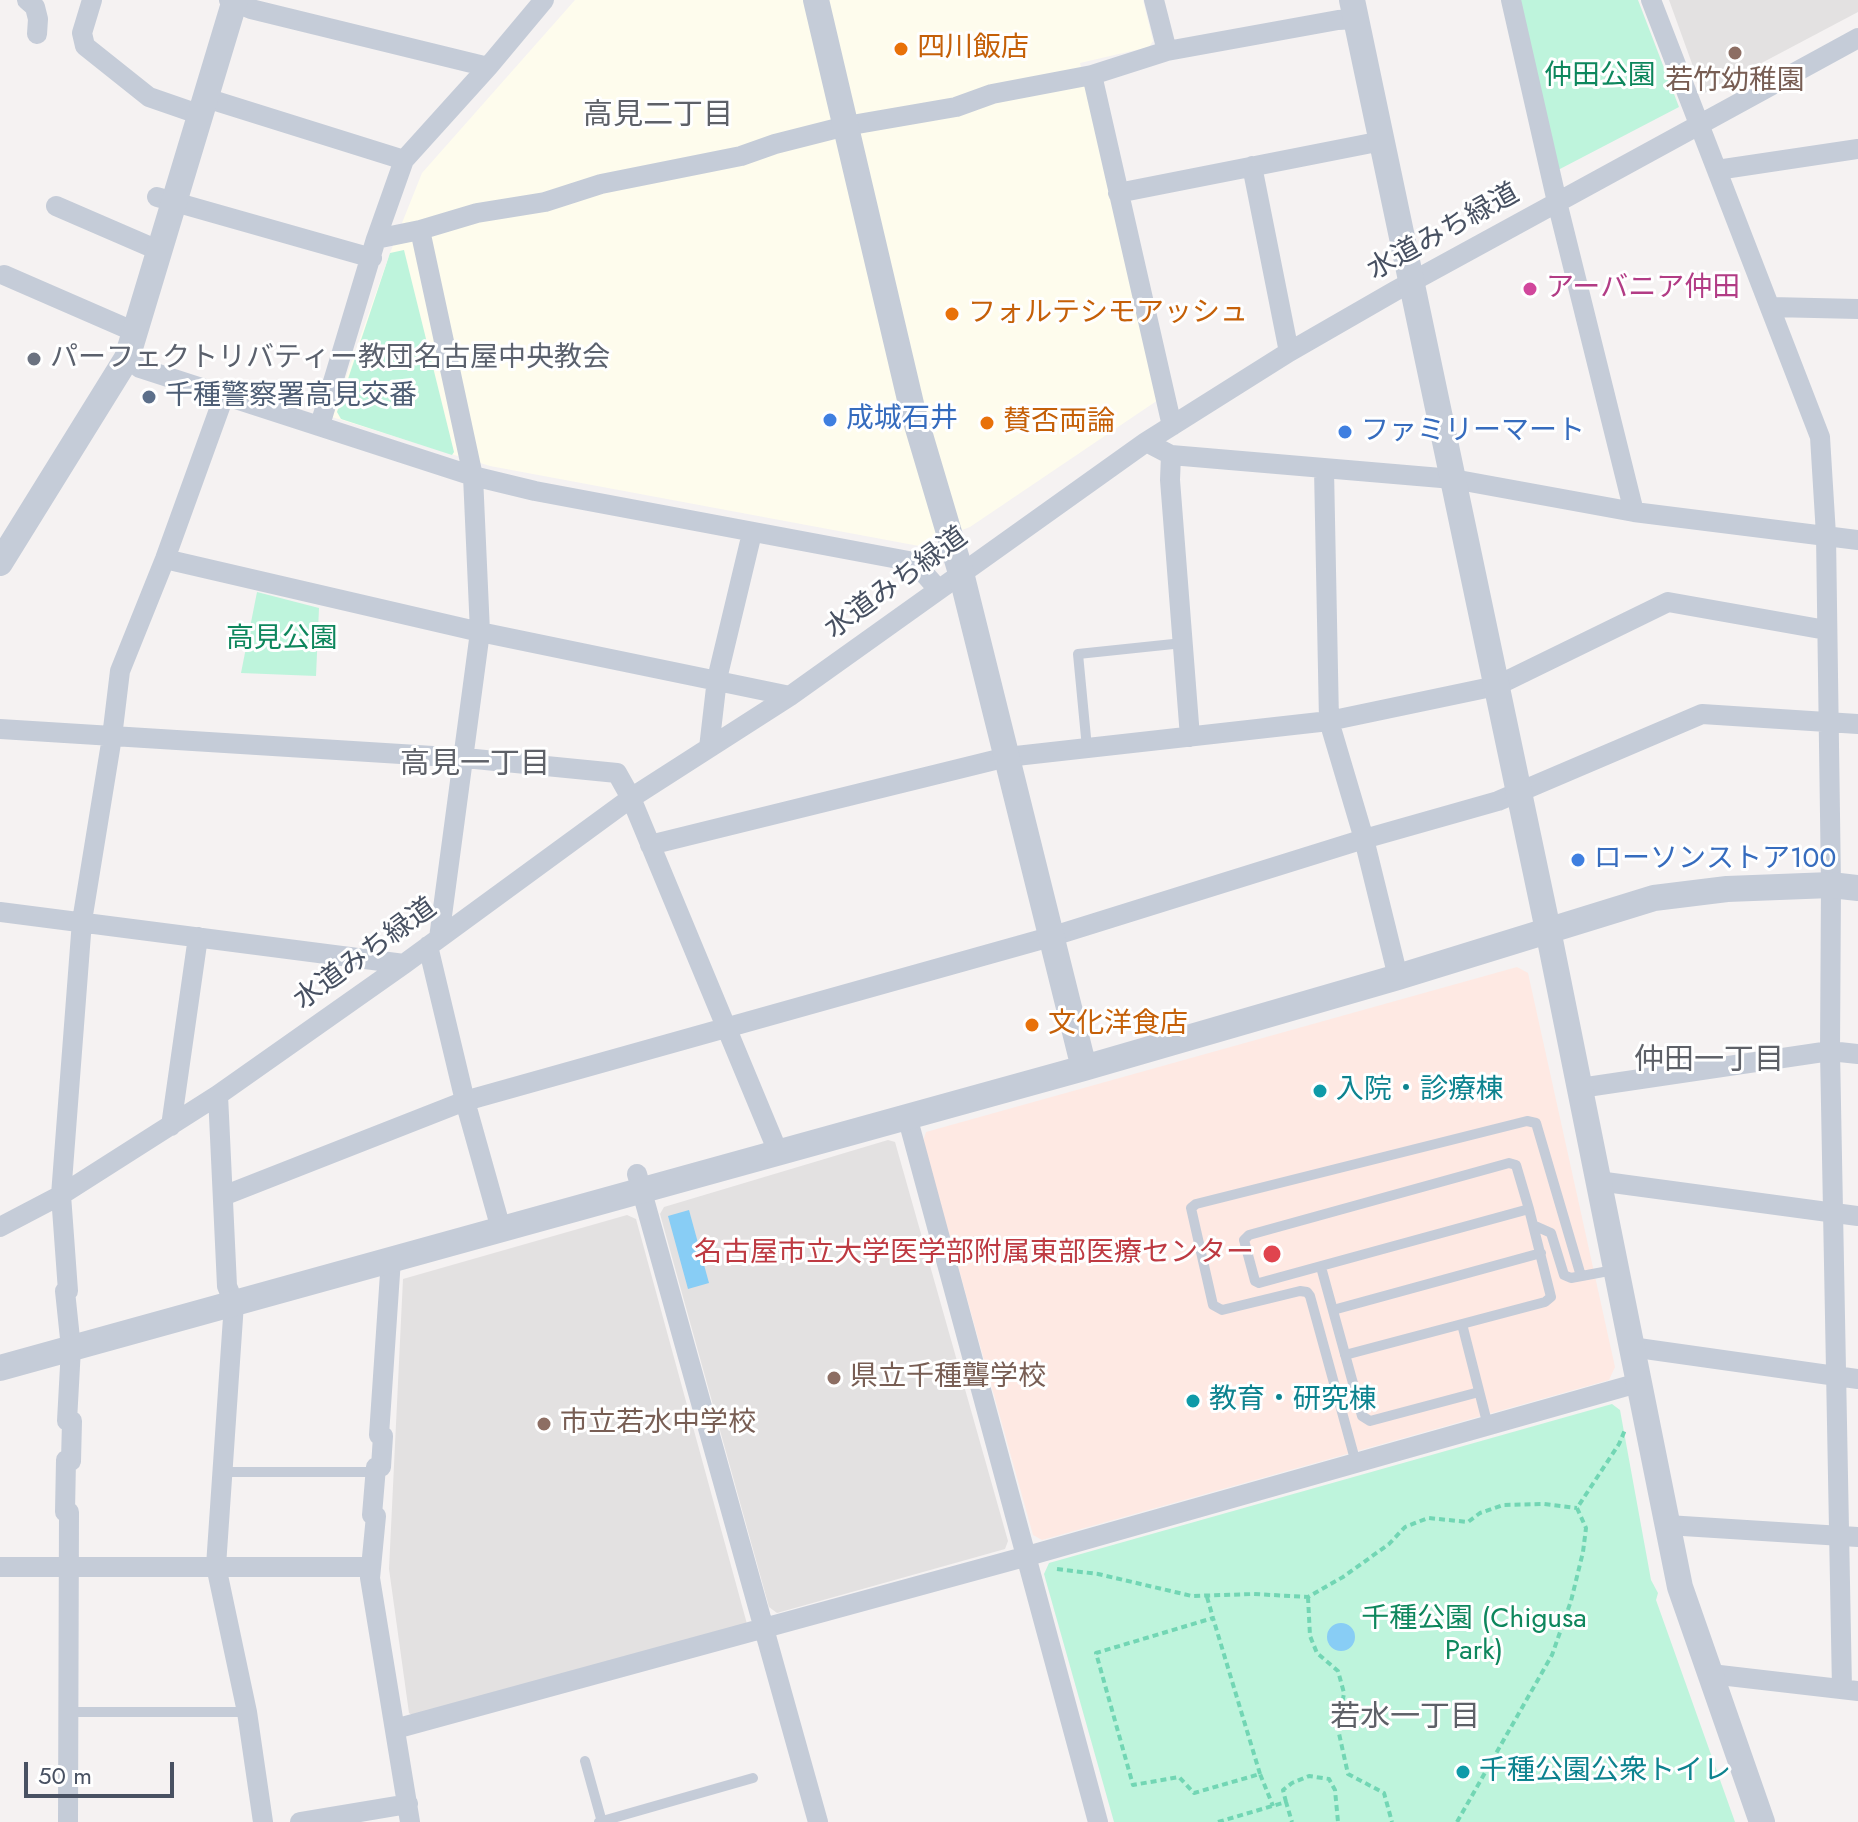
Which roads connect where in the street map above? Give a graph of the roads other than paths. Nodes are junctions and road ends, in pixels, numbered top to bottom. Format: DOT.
graph roads {
  1 [pos="27,0"];
  2 [pos="92,0"];
  3 [pos="544,0"];
  4 [pos="816,0"];
  5 [pos="1154,0"];
  6 [pos="1511,0"];
  7 [pos="1651,0"];
  8 [pos="233,1"];
  9 [pos="1355,10"];
  10 [pos="37,34"];
  11 [pos="1858,38"];
  12 [pos="1167,51"];
  13 [pos="488,67"];
  14 [pos="1092,75"];
  15 [pos="204,106"];
  16 [pos="1699,124"];
  17 [pos="846,126"];
  18 [pos="1382,141"];
  19 [pos="1858,149"];
  20 [pos="404,160"];
  21 [pos="1252,166"];
  22 [pos="1717,170"];
  23 [pos="1118,193"];
  24 [pos="166,200"];
  25 [pos="1557,202"];
  26 [pos="56,206"];
  27 [pos="420,230"];
  28 [pos="374,248"];
  29 [pos="160,251"];
  30 [pos="4,275"];
  31 [pos="1411,283"];
  32 [pos="1771,307"];
  33 [pos="1858,309"];
  34 [pos="135,332"];
  35 [pos="1289,352"];
  36 [pos="127,358"];
  37 [pos="224,396"];
  38 [pos="320,425"];
  39 [pos="1172,426"];
  40 [pos="1146,442"];
  41 [pos="1171,455"];
  42 [pos="1324,469"];
  43 [pos="473,476"];
  44 [pos="1453,479"];
  45 [pos="1634,512"];
  46 [pos="752,533"];
  47 [pos="1826,535"];
  48 [pos="1858,540"];
  49 [pos="165,559"];
  50 [pos="0,563"];
  51 [pos="961,573"];
  52 [pos="938,589"];
  53 [pos="1826,630"];
  54 [pos="480,632"];
  55 [pos="1183,643"];
  56 [pos="717,679"];
  57 [pos="1496,686"];
  58 [pos="790,696"];
  59 [pos="1329,721"];
  60 [pos="1827,721"];
  61 [pos="1858,724"];
  62 [pos="0,729"];
  63 [pos="112,737"];
  64 [pos="1190,737"];
  65 [pos="709,748"];
  66 [pos="1087,748"];
  67 [pos="1007,757"];
  68 [pos="465,758"];
  69 [pos="1519,793"];
  70 [pos="631,798"];
  71 [pos="1364,839"];
  72 [pos="650,845"];
  73 [pos="1831,885"];
  74 [pos="1858,888"];
  75 [pos="0,912"];
  76 [pos="82,921"];
  77 [pos="1548,930"];
  78 [pos="198,937"];
  79 [pos="1050,937"];
  80 [pos="433,942"];
  81 [pos="404,964"];
  82 [pos="1398,977"];
  83 [pos="724,1027"];
  84 [pos="1830,1051"];
  85 [pos="1858,1054"];
  86 [pos="1084,1068"];
  87 [pos="1580,1088"];
  88 [pos="218,1095"];
  89 [pos="465,1101"];
  90 [pos="907,1116"];
  91 [pos="171,1126"];
  92 [pos="778,1152"];
  93 [pos="1598,1181"];
  94 [pos="640,1182"];
  95 [pos="61,1195"];
  96 [pos="223,1196"];
  97 [pos="1529,1209"];
  98 [pos="1833,1213"];
  99 [pos="1858,1216"];
  100 [pos="1533,1225"];
  101 [pos="0,1227"];
  102 [pos="501,1229"];
  103 [pos="1541,1253"];
  104 [pos="391,1259"];
  105 [pos="1321,1267"];
  106 [pos="1616,1269"];
  107 [pos="1581,1276"];
  108 [pos="234,1303"];
  109 [pos="1333,1310"];
  110 [pos="1462,1324"];
  111 [pos="1631,1347"];
  112 [pos="71,1348"];
  113 [pos="1345,1355"];
  114 [pos="0,1368"];
  115 [pos="1835,1376"];
  116 [pos="1858,1379"];
  117 [pos="1638,1383"];
  118 [pos="1479,1392"];
  119 [pos="1488,1426"];
  120 [pos="1356,1463"];
  121 [pos="221,1472"];
  122 [pos="375,1472"];
  123 [pos="1667,1525"];
  124 [pos="1848,1536"];
  125 [pos="1024,1557"];
  126 [pos="216,1566"];
  127 [pos="0,1567"];
  128 [pos="371,1567"];
  129 [pos="67,1568"];
  130 [pos="764,1628"];
  131 [pos="1711,1674"];
  132 [pos="1850,1690"];
  133 [pos="70,1712"];
  134 [pos="247,1712"];
  135 [pos="395,1729"];
  136 [pos="585,1761"];
  137 [pos="753,1778"];
  138 [pos="409,1813"];
  139 [pos="68,1822"];
  140 [pos="263,1822"];
  141 [pos="300,1822"];
  142 [pos="601,1822"];
  143 [pos="818,1822"];
  144 [pos="1098,1822"];
  145 [pos="1762,1822"];
  1 -- 10 [label="street"];
  2 -- 15 [label="street"];
  3 -- 13 [label="street"];
  4 -- 17 [label="street"];
  5 -- 12 [label="street"];
  6 -- 25 [label="street"];
  7 -- 16 [label="street"];
  8 -- 13 [label="street"];
  8 -- 15 [label="street"];
  9 -- 12 [label="street"];
  9 -- 18 [label="street"];
  11 -- 16 [label="street, 水道みち緑道"];
  12 -- 14 [label="street"];
  13 -- 20 [label="street"];
  14 -- 17 [label="street"];
  14 -- 23 [label="street"];
  15 -- 20 [label="street"];
  15 -- 24 [label="street"];
  16 -- 22 [label="street"];
  16 -- 25 [label="street, 水道みち緑道"];
  17 -- 27 [label="street"];
  17 -- 51 [label="street"];
  18 -- 21 [label="street"];
  18 -- 31 [label="street"];
  19 -- 22 [label="street"];
  20 -- 28 [label="street"];
  21 -- 23 [label="street"];
  21 -- 35 [label="street"];
  22 -- 32 [label="street"];
  23 -- 39 [label="street"];
  24 -- 28 [label="street"];
  24 -- 29 [label="street"];
  25 -- 31 [label="street, 水道みち緑道"];
  25 -- 45 [label="street"];
  26 -- 29 [label="street"];
  27 -- 28 [label="street"];
  27 -- 43 [label="street"];
  28 -- 38 [label="street"];
  29 -- 34 [label="street"];
  30 -- 34 [label="street"];
  31 -- 35 [label="street, 水道みち緑道"];
  31 -- 44 [label="street"];
  32 -- 33 [label="street"];
  32 -- 47 [label="street"];
  34 -- 36 [label="street"];
  35 -- 39 [label="street, 水道みち緑道"];
  36 -- 37 [label="street"];
  36 -- 50 [label="street"];
  37 -- 38 [label="street"];
  37 -- 49 [label="street"];
  38 -- 43 [label="street"];
  39 -- 40 [label="street, 水道みち緑道"];
  40 -- 41 [label="street"];
  40 -- 51 [label="street, 水道みち緑道"];
  41 -- 42 [label="street"];
  41 -- 55 [label="street"];
  42 -- 44 [label="street"];
  42 -- 59 [label="street"];
  43 -- 46 [label="street"];
  43 -- 54 [label="street"];
  44 -- 45 [label="street"];
  44 -- 57 [label="street"];
  45 -- 47 [label="street"];
  46 -- 52 [label="street"];
  46 -- 56 [label="street"];
  47 -- 48 [label="street"];
  47 -- 53 [label="street"];
  49 -- 54 [label="street"];
  49 -- 63 [label="street"];
  51 -- 52 [label="street, 水道みち緑道"];
  51 -- 67 [label="street"];
  52 -- 58 [label="street, 水道みち緑道"];
  53 -- 57 [label="street"];
  53 -- 60 [label="street"];
  54 -- 56 [label="street"];
  54 -- 68 [label="street"];
  55 -- 64 [label="street"];
  55 -- 66 [label="lane"];
  56 -- 58 [label="street"];
  56 -- 65 [label="street"];
  57 -- 59 [label="street"];
  57 -- 69 [label="street"];
  58 -- 65 [label="street, 水道みち緑道"];
  59 -- 64 [label="street"];
  59 -- 71 [label="street"];
  60 -- 61 [label="street"];
  60 -- 69 [label="street"];
  60 -- 73 [label="street"];
  62 -- 63 [label="street"];
  63 -- 68 [label="street"];
  63 -- 76 [label="street"];
  64 -- 66 [label="street"];
  65 -- 70 [label="street, 水道みち緑道"];
  66 -- 67 [label="street"];
  67 -- 72 [label="street"];
  67 -- 79 [label="street"];
  68 -- 70 [label="street"];
  68 -- 80 [label="street"];
  69 -- 71 [label="street"];
  69 -- 77 [label="street"];
  70 -- 72 [label="street"];
  70 -- 80 [label="street, 水道みち緑道"];
  71 -- 79 [label="street"];
  71 -- 82 [label="street"];
  72 -- 83 [label="street"];
  73 -- 74 [label="street"];
  73 -- 77 [label="street"];
  73 -- 84 [label="street"];
  75 -- 76 [label="street"];
  76 -- 78 [label="street"];
  76 -- 95 [label="street"];
  77 -- 82 [label="street"];
  77 -- 87 [label="street"];
  78 -- 81 [label="street"];
  78 -- 91 [label="street"];
  79 -- 83 [label="street"];
  79 -- 86 [label="street"];
  80 -- 81 [label="street, 水道みち緑道"];
  80 -- 89 [label="street"];
  81 -- 88 [label="street, 水道みち緑道"];
  82 -- 86 [label="street"];
  83 -- 89 [label="street"];
  83 -- 92 [label="street"];
  84 -- 85 [label="street"];
  84 -- 87 [label="street"];
  84 -- 98 [label="street"];
  86 -- 90 [label="street"];
  87 -- 93 [label="street"];
  88 -- 91 [label="street, 水道みち緑道"];
  88 -- 96 [label="street"];
  89 -- 96 [label="street"];
  89 -- 102 [label="street"];
  90 -- 92 [label="street"];
  90 -- 125 [label="street"];
  91 -- 95 [label="street, 水道みち緑道"];
  92 -- 94 [label="street"];
  93 -- 98 [label="street"];
  93 -- 106 [label="street"];
  94 -- 102 [label="street"];
  94 -- 130 [label="street"];
  95 -- 101 [label="street, 水道みち緑道"];
  95 -- 112 [label="street"];
  96 -- 108 [label="street"];
  97 -- 100 [label="lane"];
  97 -- 105 [label="lane"];
  97 -- 105 [label="lane"];
  98 -- 99 [label="street"];
  98 -- 115 [label="street"];
  100 -- 103 [label="lane"];
  100 -- 107 [label="lane"];
  102 -- 104 [label="street"];
  103 -- 109 [label="lane"];
  103 -- 110 [label="lane"];
  104 -- 108 [label="street"];
  104 -- 122 [label="street"];
  105 -- 109 [label="lane"];
  106 -- 107 [label="lane"];
  106 -- 111 [label="street"];
  107 -- 120 [label="lane"];
  108 -- 112 [label="street"];
  108 -- 121 [label="street"];
  109 -- 113 [label="lane"];
  110 -- 113 [label="lane"];
  110 -- 118 [label="lane"];
  111 -- 115 [label="street"];
  111 -- 117 [label="street"];
  112 -- 114 [label="street"];
  112 -- 129 [label="street"];
  113 -- 118 [label="lane"];
  115 -- 116 [label="street"];
  115 -- 124 [label="street"];
  117 -- 119 [label="street"];
  117 -- 123 [label="street"];
  118 -- 119 [label="lane"];
  119 -- 120 [label="street"];
  120 -- 125 [label="street"];
  121 -- 122 [label="lane"];
  121 -- 126 [label="street"];
  122 -- 128 [label="street"];
  123 -- 124 [label="street"];
  123 -- 131 [label="street"];
  124 -- 132 [label="street"];
  125 -- 130 [label="street"];
  125 -- 144 [label="street"];
  126 -- 128 [label="street"];
  126 -- 129 [label="street"];
  126 -- 134 [label="street"];
  127 -- 129 [label="street"];
  128 -- 135 [label="street"];
  129 -- 133 [label="street"];
  130 -- 135 [label="street"];
  130 -- 143 [label="street"];
  131 -- 132 [label="street"];
  131 -- 145 [label="street"];
  133 -- 134 [label="lane"];
  133 -- 139 [label="street"];
  134 -- 140 [label="street"];
  135 -- 138 [label="street"];
  136 -- 142 [label="lane"];
  137 -- 142 [label="lane"];
  138 -- 141 [label="street"];
}
